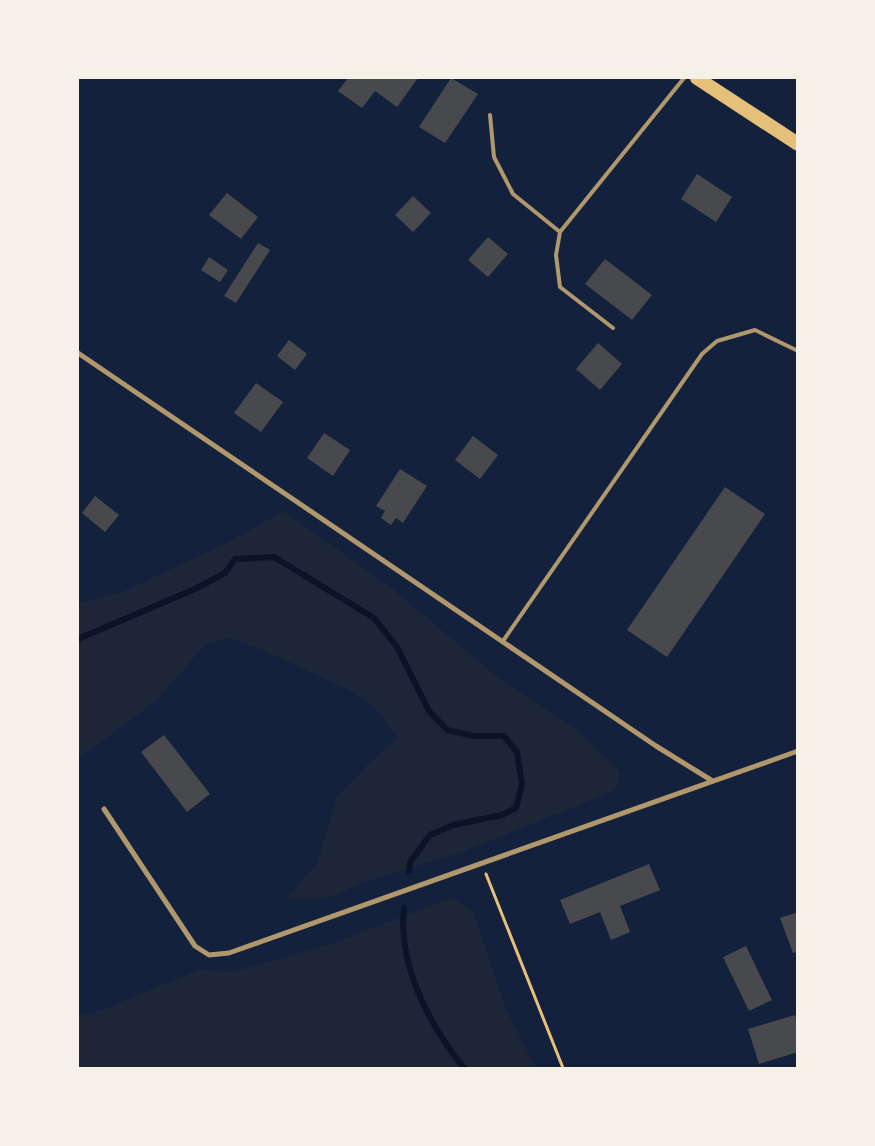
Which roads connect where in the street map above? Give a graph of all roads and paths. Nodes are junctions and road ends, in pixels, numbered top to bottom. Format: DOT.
graph roads {
  1 [pos="684,78"];
  2 [pos="697,78"];
  3 [pos="490,115"];
  4 [pos="798,144"];
  5 [pos="560,232"];
  6 [pos="613,328"];
  7 [pos="798,351"];
  8 [pos="78,353"];
  9 [pos="503,641"];
  10 [pos="798,751"];
  11 [pos="711,780"];
  12 [pos="104,809"];
  13 [pos="482,863"];
  14 [pos="563,1068"];
  1 -- 5 [label="lane"];
  2 -- 4 [label="highway"];
  3 -- 5 [label="lane"];
  5 -- 6 [label="lane"];
  7 -- 9 [label="lane"];
  8 -- 9 [label="street"];
  9 -- 11 [label="street"];
  10 -- 11 [label="street"];
  11 -- 13 [label="street"];
  12 -- 13 [label="street"];
  13 -- 14 [label="path"];
}
